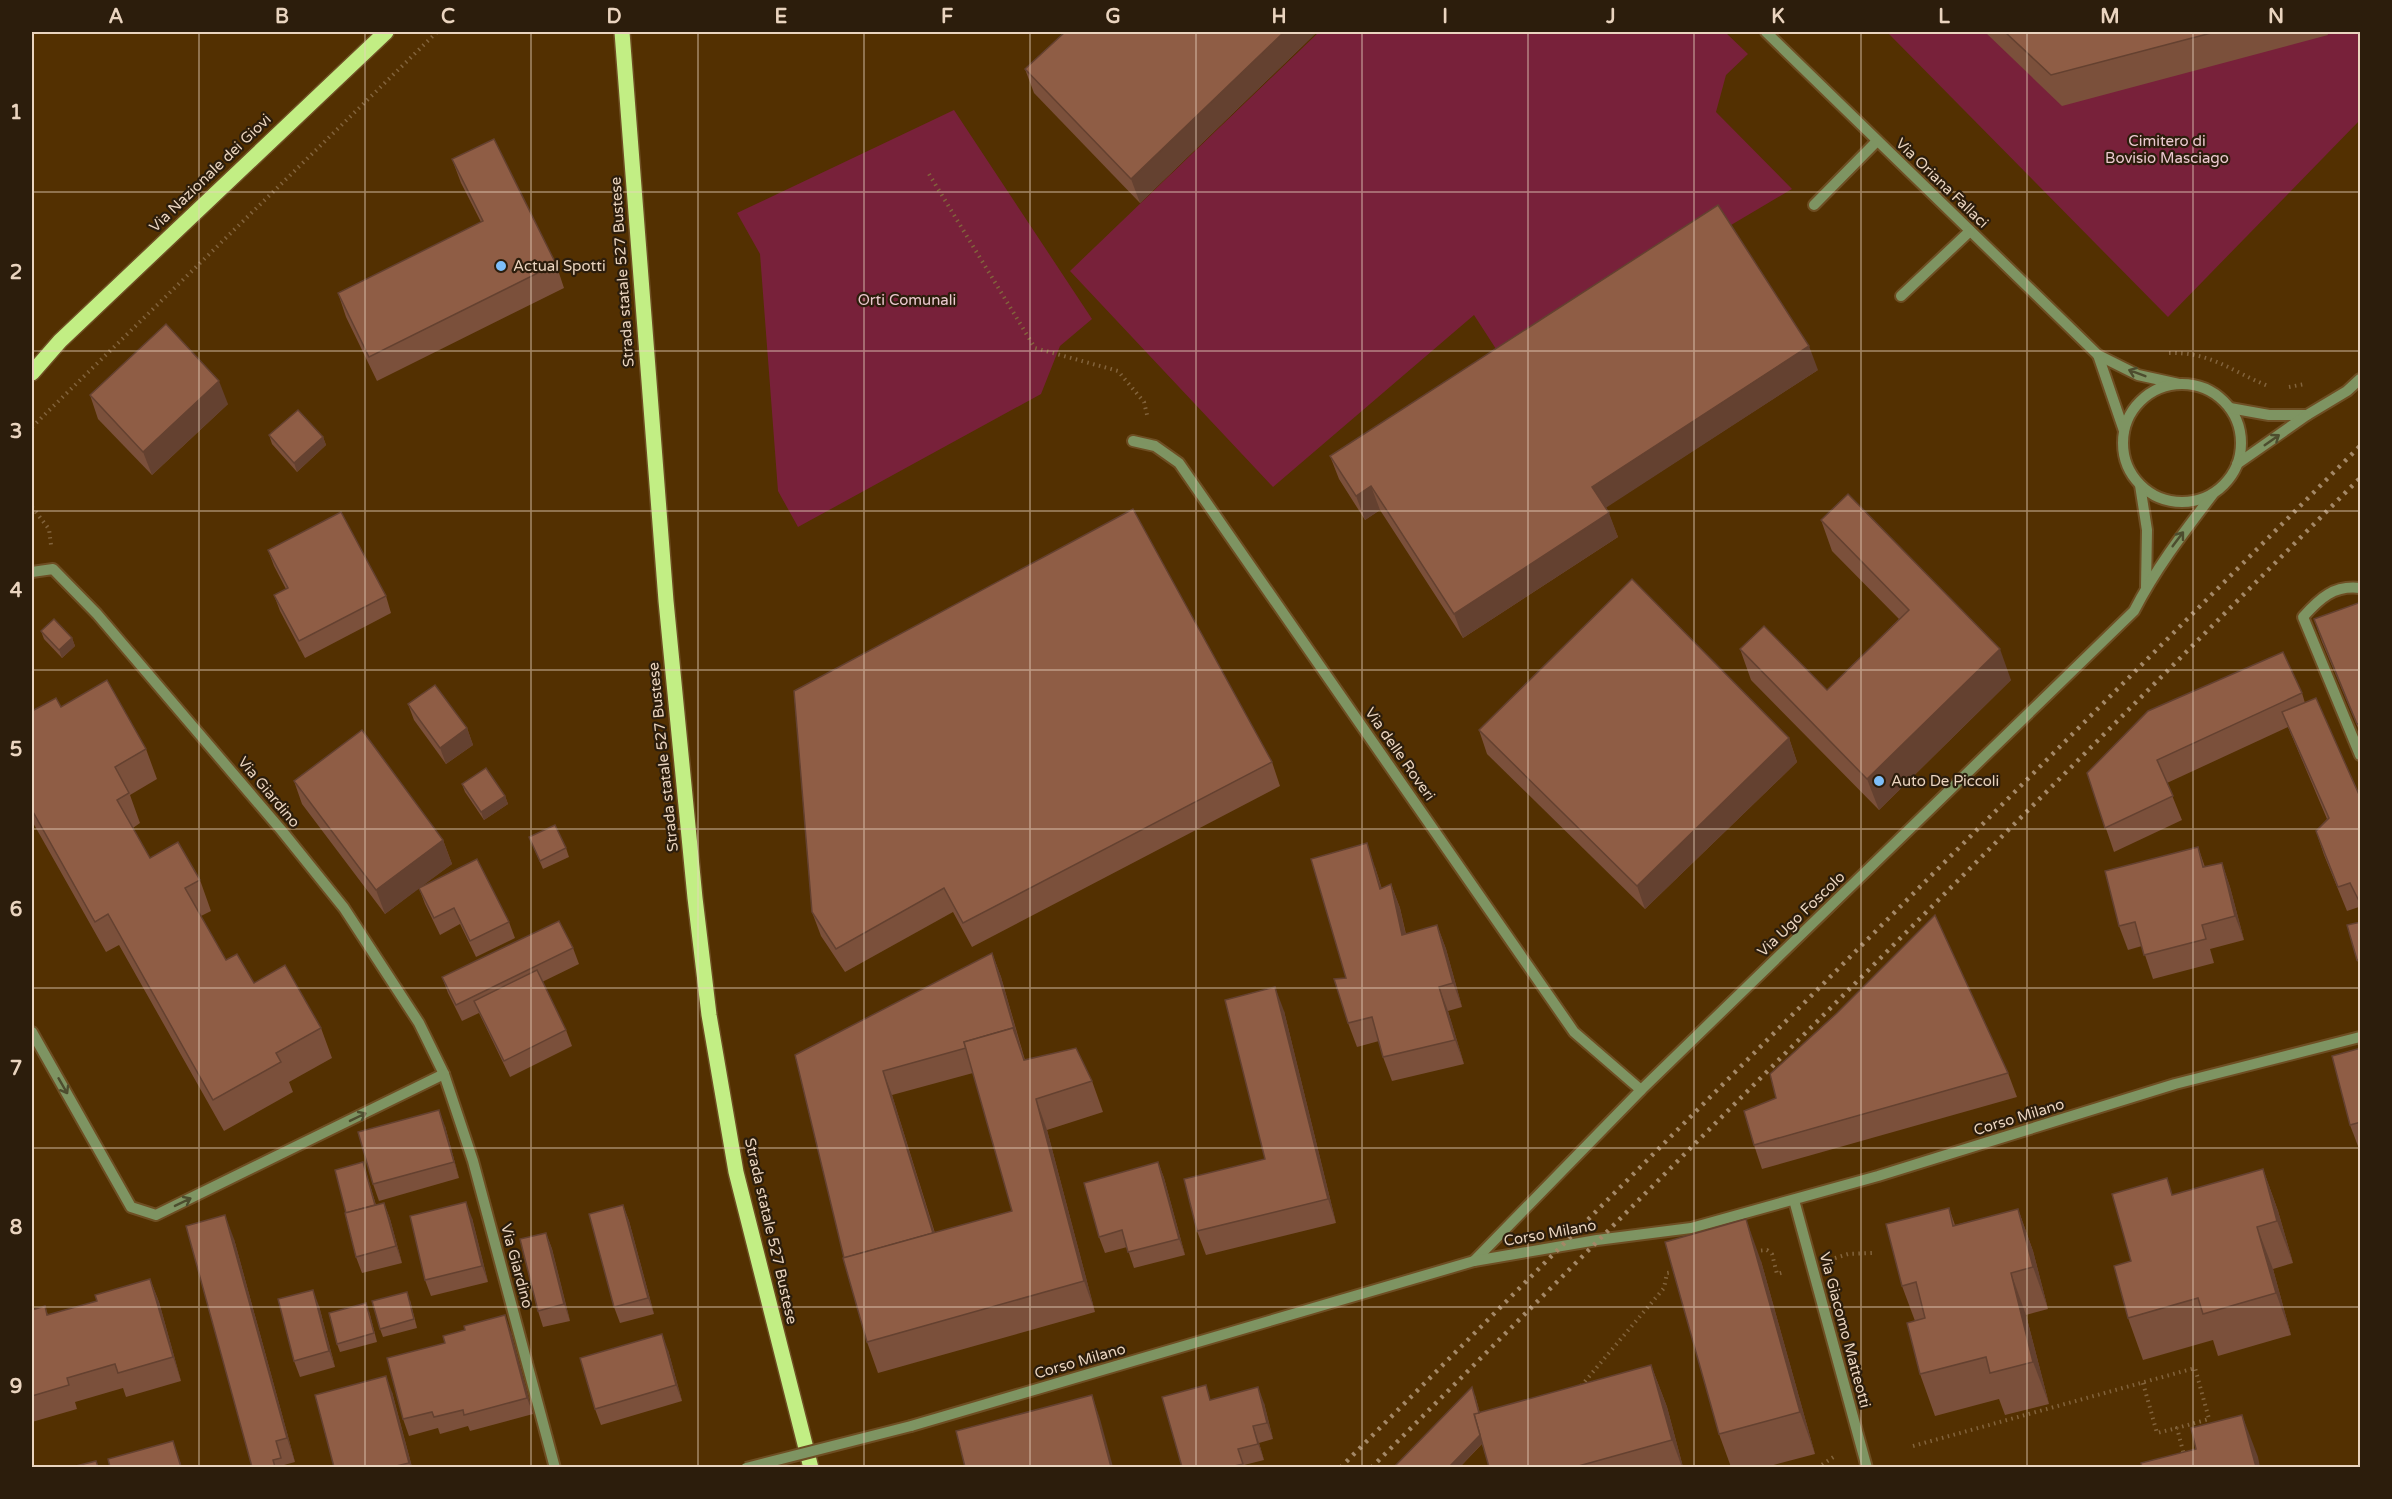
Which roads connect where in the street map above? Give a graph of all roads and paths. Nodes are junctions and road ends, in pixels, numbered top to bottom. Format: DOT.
graph roads {
  1 [pos="386,32"];
  2 [pos="437,32"];
  3 [pos="622,32"];
  4 [pos="1766,32"];
  5 [pos="1877,141"];
  6 [pos="929,174"];
  7 [pos="1814,205"];
  8 [pos="1970,231"];
  9 [pos="1901,296"];
  10 [pos="60,341"];
  11 [pos="2159,353"];
  12 [pos="2098,355"];
  13 [pos="32,358"];
  14 [pos="32,373"];
  15 [pos="2361,379"];
  16 [pos="2311,382"];
  17 [pos="2179,384"];
  18 [pos="2288,387"];
  19 [pos="2277,390"];
  20 [pos="2230,408"];
  21 [pos="2307,415"];
  22 [pos="32,427"];
  23 [pos="2124,431"];
  24 [pos="1133,441"];
  25 [pos="1155,446"];
  26 [pos="2238,464"];
  27 [pos="2140,485"];
  28 [pos="2213,494"];
  29 [pos="32,507"];
  30 [pos="52,569"];
  31 [pos="32,572"];
  32 [pos="2146,587"];
  33 [pos="2361,588"];
  34 [pos="2361,755"];
  35 [pos="32,1035"];
  36 [pos="2361,1037"];
  37 [pos="444,1074"];
  38 [pos="1641,1090"];
  39 [pos="1794,1200"];
  40 [pos="1751,1252"];
  41 [pos="1473,1261"];
  42 [pos="1688,1268"];
  43 [pos="1785,1272"];
  44 [pos="2143,1383"];
  45 [pos="1582,1396"];
  46 [pos="2177,1428"];
  47 [pos="1913,1446"];
  48 [pos="2185,1458"];
  49 [pos="555,1467"];
  50 [pos="746,1467"];
  51 [pos="810,1467"];
  52 [pos="1867,1467"];
  1 -- 10 [label="main road, Via Nazionale dei Giovi"];
  2 -- 22 [label="path"];
  3 -- 51 [label="main road, Strada statale 527 Bustese"];
  4 -- 5 [label="street, Via Oriana Fallaci"];
  5 -- 7 [label="street"];
  5 -- 8 [label="street, Via Oriana Fallaci"];
  6 -- 25 [label="path"];
  8 -- 9 [label="street"];
  8 -- 12 [label="street, Via Oriana Fallaci"];
  10 -- 13 [label="main road, Via Nazionale dei Giovi"];
  10 -- 14 [label="main road, Via Nazionale dei Giovi"];
  11 -- 19 [label="path"];
  17 -- 12 [label="street, Via Oriana Fallaci, one-way"];
  12 -- 23 [label="street, Via Oriana Fallaci"];
  15 -- 21 [label="street, Via Ugo Foscolo"];
  16 -- 18 [label="path"];
  17 -- 20 [label="street"];
  17 -- 23 [label="street"];
  20 -- 21 [label="street"];
  20 -- 26 [label="street"];
  26 -- 21 [label="street, Via Ugo Foscolo, one-way"];
  23 -- 27 [label="street, Via Ugo Foscolo"];
  24 -- 25 [label="street, Via delle Roveri"];
  25 -- 38 [label="street, Via delle Roveri"];
  26 -- 28 [label="street, Via Ugo Foscolo"];
  27 -- 28 [label="street"];
  27 -- 32 [label="street, Via Ugo Foscolo"];
  32 -- 28 [label="street, Via Ugo Foscolo, one-way"];
  29 -- 30 [label="path"];
  30 -- 31 [label="street"];
  30 -- 37 [label="street, Via Giardino"];
  32 -- 38 [label="street, Via Ugo Foscolo"];
  33 -- 34 [label="street"];
  35 -- 37 [label="street, one-way"];
  36 -- 39 [label="street, Corso Milano"];
  37 -- 49 [label="street, Via Giardino"];
  38 -- 41 [label="street, Via Ugo Foscolo"];
  39 -- 41 [label="street, Corso Milano"];
  39 -- 52 [label="street, Via Giacomo Matteotti"];
  40 -- 43 [label="path"];
  41 -- 50 [label="street, Corso Milano, bridge"];
  42 -- 45 [label="path"];
  44 -- 46 [label="path"];
  44 -- 46 [label="path"];
  44 -- 47 [label="path"];
  46 -- 48 [label="path"];
}
